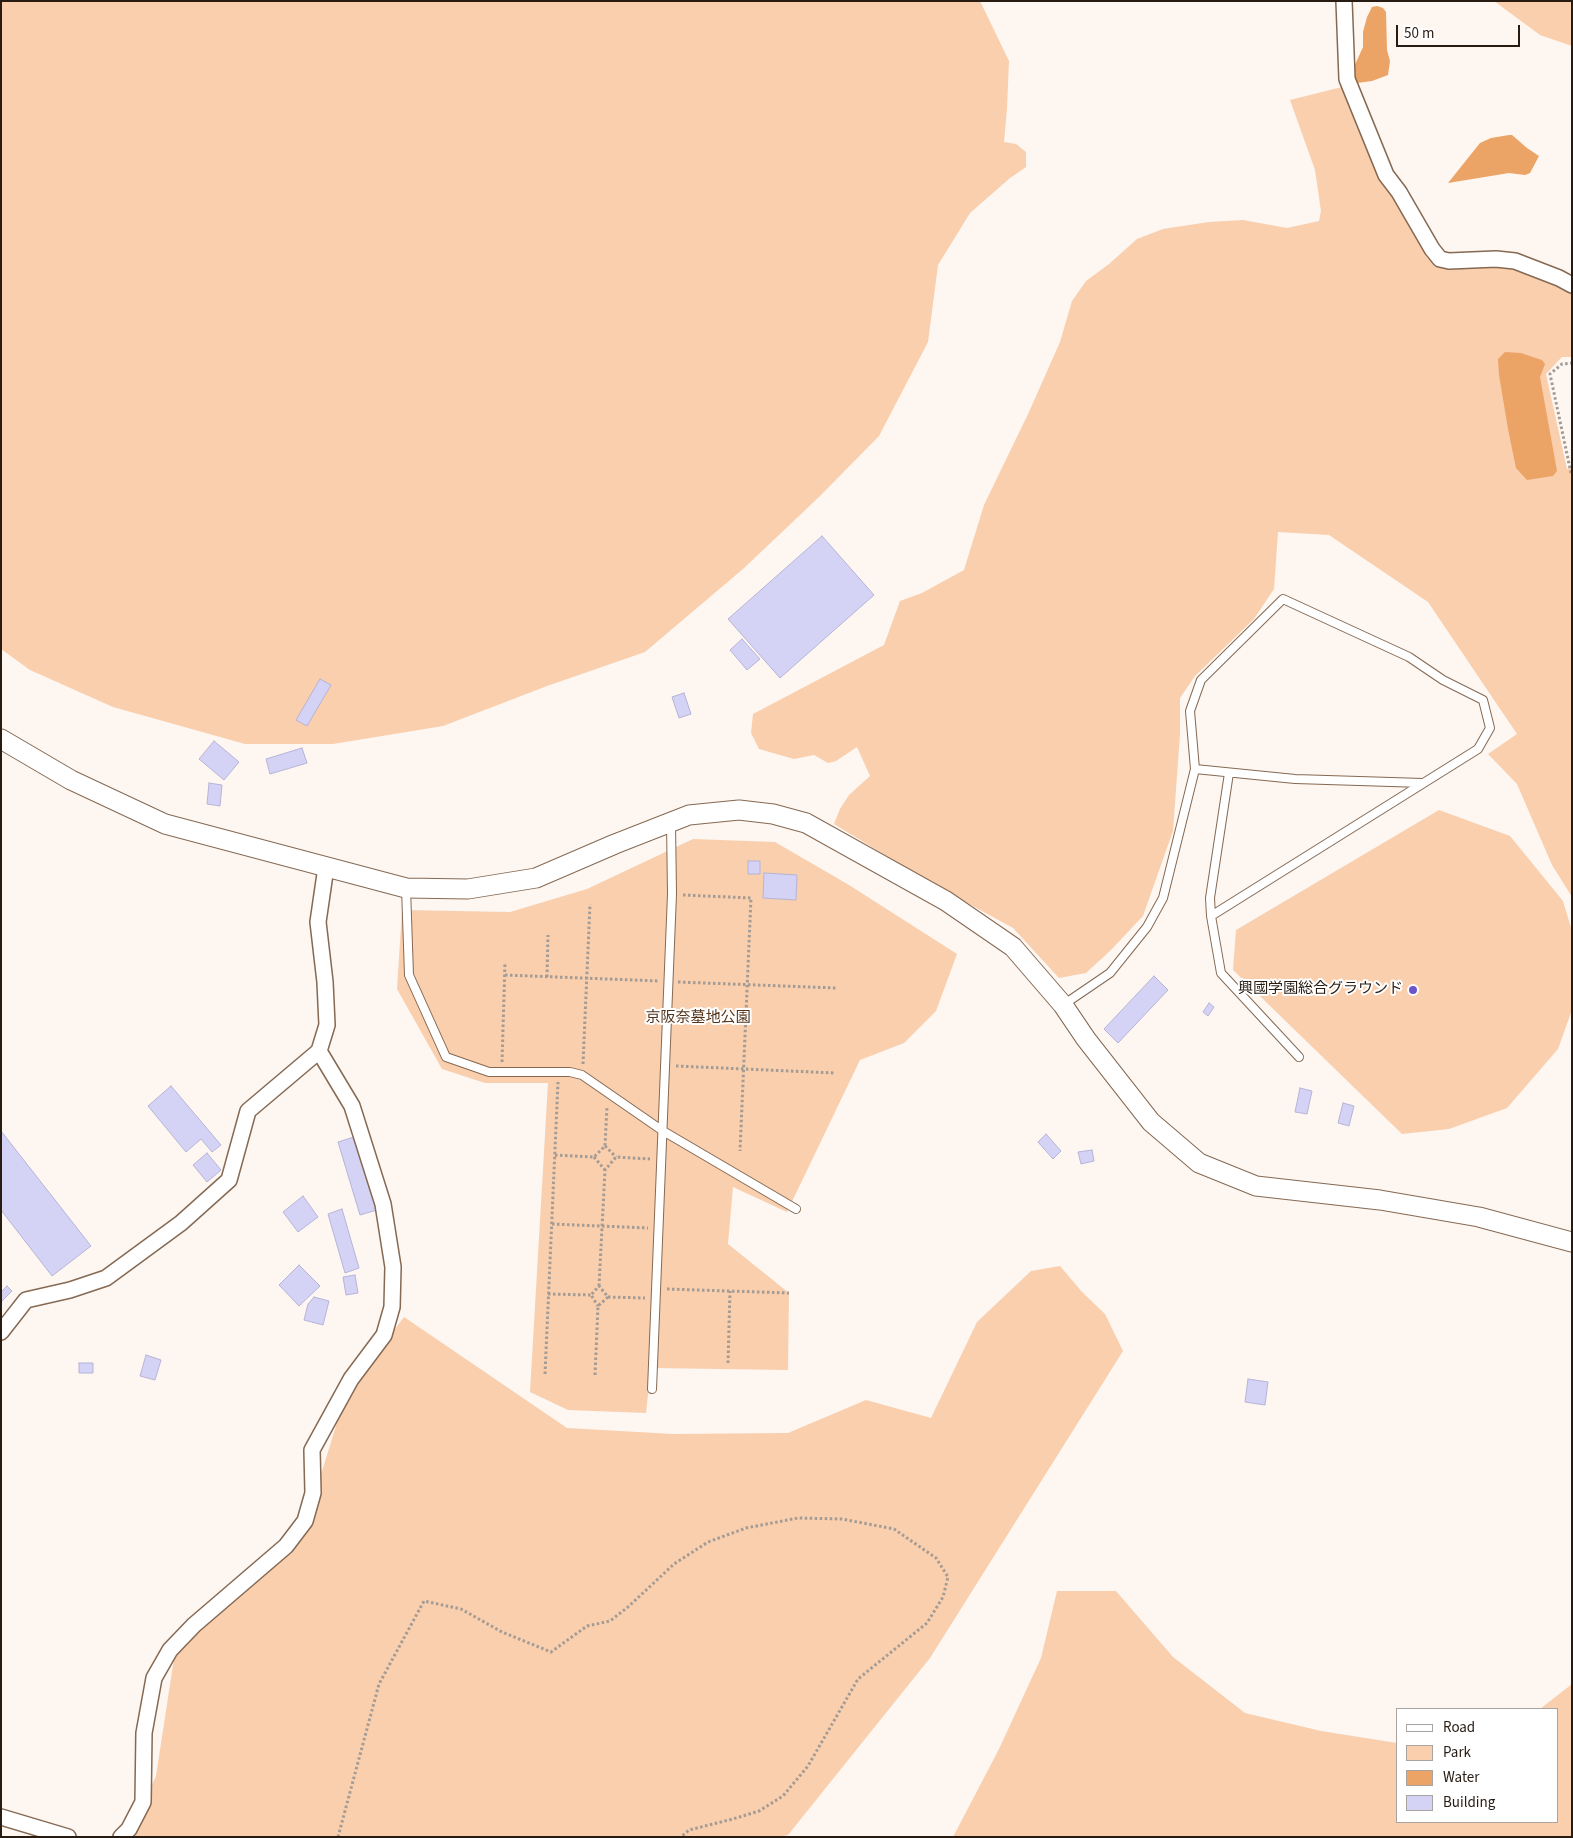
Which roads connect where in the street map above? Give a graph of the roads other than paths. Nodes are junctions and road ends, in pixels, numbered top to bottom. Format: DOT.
graph roads {
  1 [pos="1344,1"];
  2 [pos="1572,285"];
  3 [pos="1,739"];
  4 [pos="1195,769"];
  5 [pos="1229,773"];
  6 [pos="1423,783"];
  7 [pos="671,823"];
  8 [pos="326,867"];
  9 [pos="406,888"];
  10 [pos="1211,916"];
  11 [pos="1063,1005"];
  12 [pos="319,1051"];
  13 [pos="1299,1057"];
  14 [pos="663,1131"];
  15 [pos="796,1209"];
  16 [pos="1572,1242"];
  17 [pos="1,1332"];
  18 [pos="652,1389"];
  19 [pos="1,1817"];
  20 [pos="68,1837"];
  21 [pos="121,1837"];
  1 -- 2 [label="street"];
  3 -- 8 [label="street"];
  4 -- 5 [label="lane"];
  4 -- 6 [label="lane"];
  4 -- 11 [label="lane"];
  5 -- 6 [label="lane"];
  5 -- 10 [label="lane"];
  6 -- 10 [label="lane"];
  7 -- 9 [label="street"];
  7 -- 11 [label="street"];
  7 -- 14 [label="lane"];
  8 -- 9 [label="street"];
  8 -- 12 [label="street"];
  9 -- 14 [label="lane"];
  10 -- 13 [label="lane"];
  11 -- 16 [label="street"];
  12 -- 17 [label="street"];
  12 -- 21 [label="street"];
  14 -- 15 [label="lane"];
  14 -- 18 [label="lane"];
  19 -- 20 [label="street"];
}
